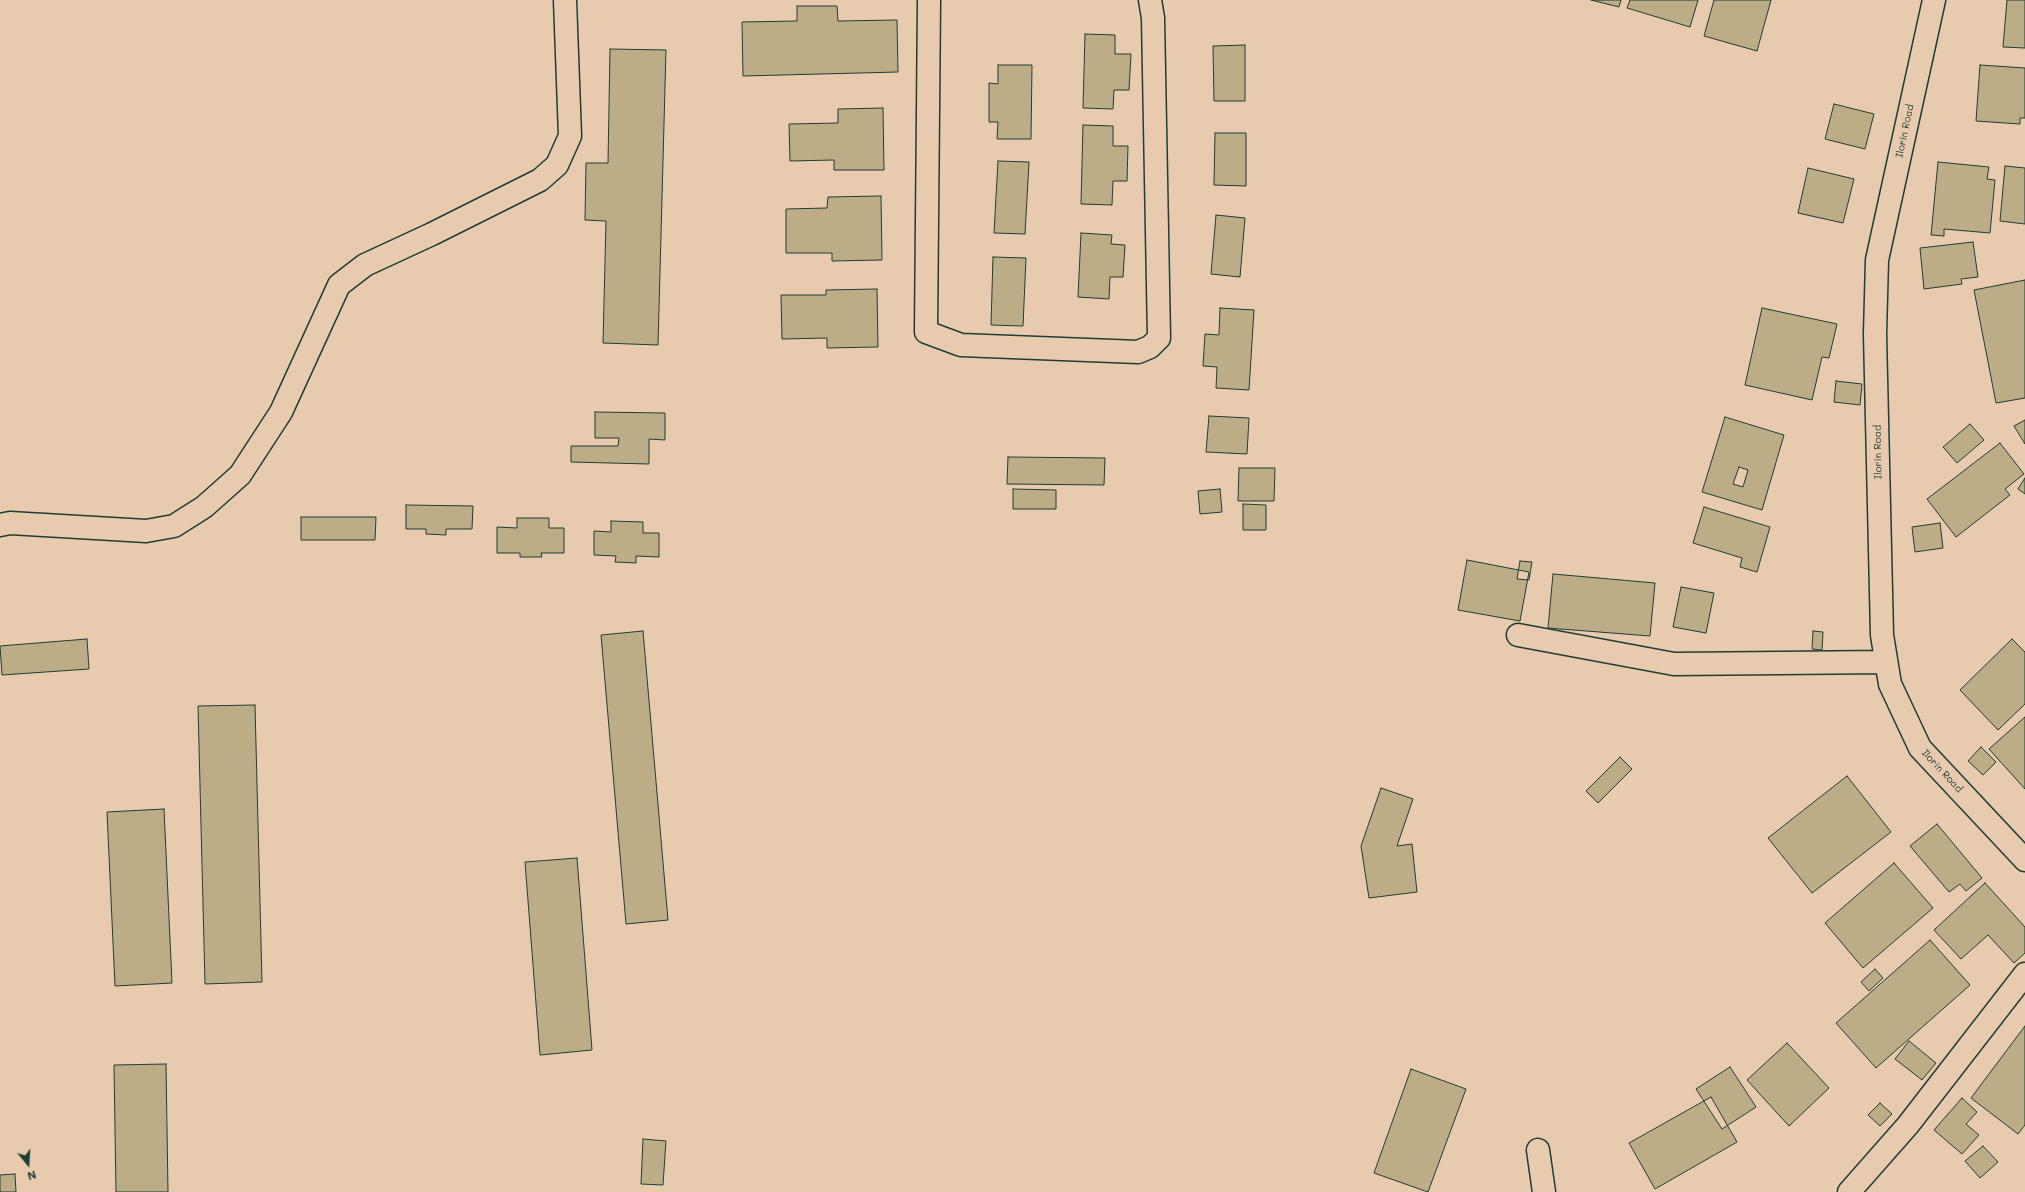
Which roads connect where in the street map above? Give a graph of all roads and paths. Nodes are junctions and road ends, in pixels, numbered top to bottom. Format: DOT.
graph roads {
  1 [pos="566,0"];
  2 [pos="929,0"];
  3 [pos="1150,0"];
  4 [pos="1934,0"];
  5 [pos="0,525"];
  6 [pos="1518,635"];
  7 [pos="1886,662"];
  8 [pos="2025,860"];
  9 [pos="2025,974"];
  10 [pos="1538,1150"];
  11 [pos="1544,1192"];
  12 [pos="1849,1192"];
  1 -- 5 [label="street"];
  2 -- 3 [label="street"];
  4 -- 7 [label="street, Ilorin Road"];
  6 -- 7 [label="street"];
  7 -- 8 [label="street, Ilorin Road"];
  9 -- 12 [label="street"];
  10 -- 11 [label="street"];
}
